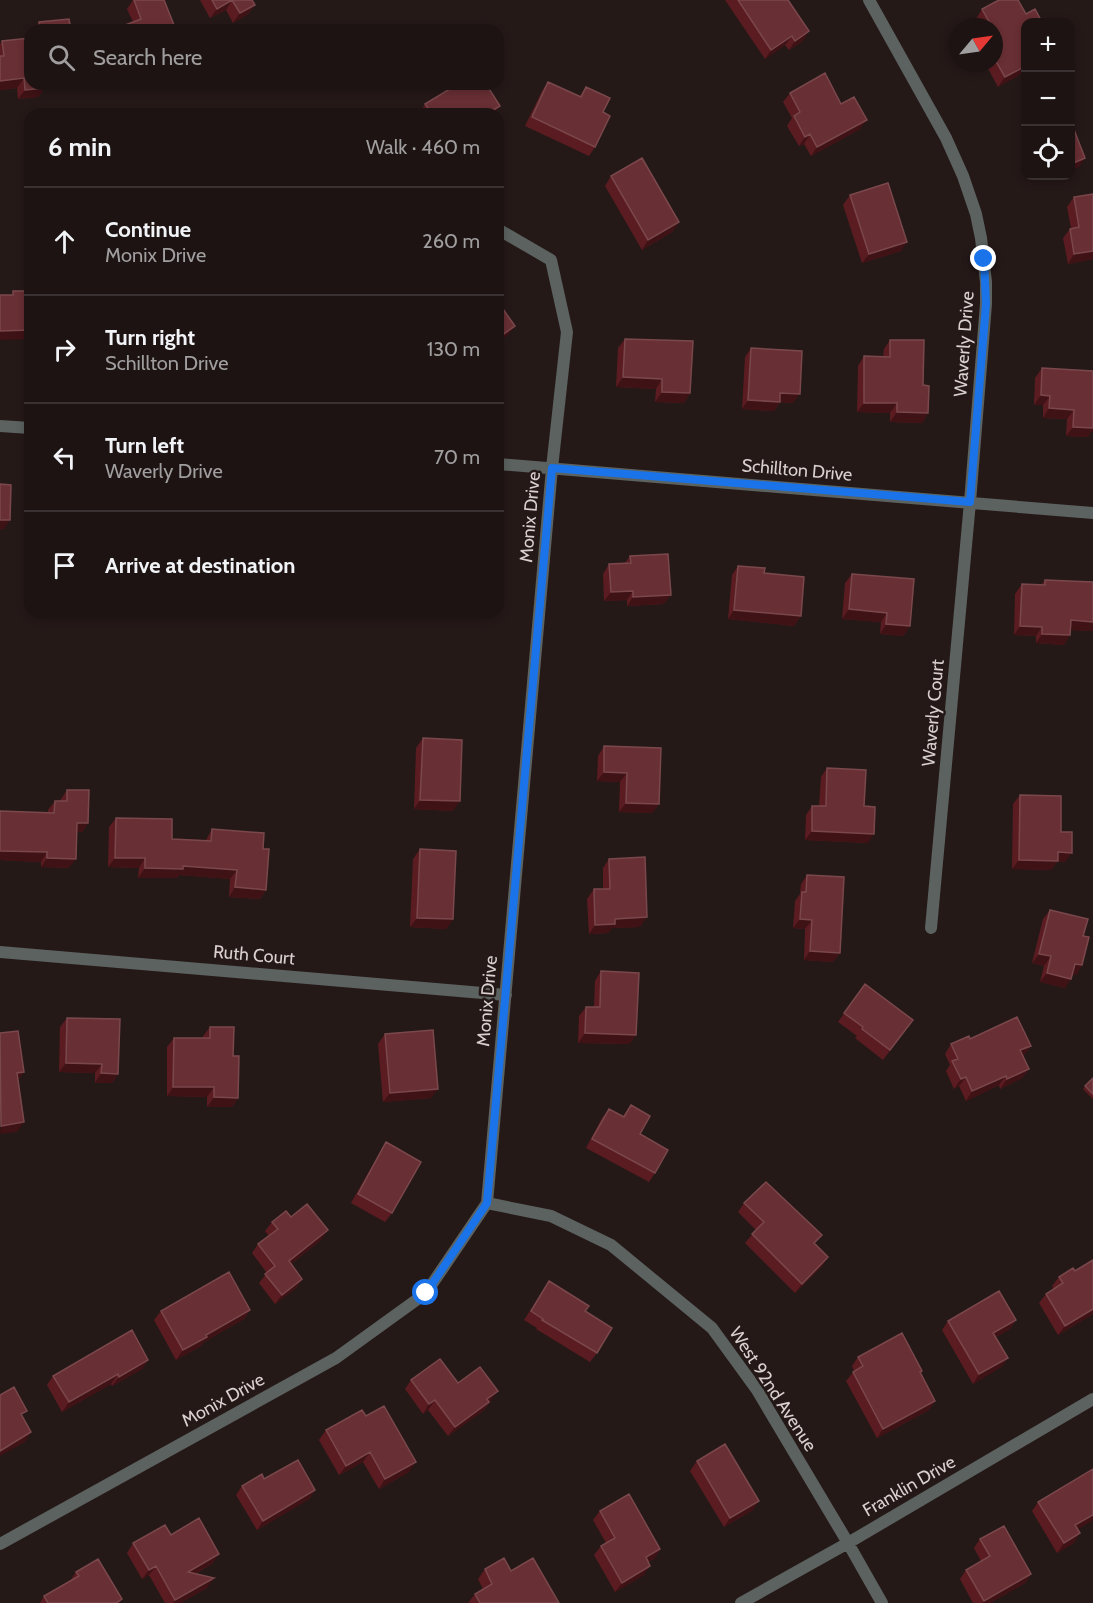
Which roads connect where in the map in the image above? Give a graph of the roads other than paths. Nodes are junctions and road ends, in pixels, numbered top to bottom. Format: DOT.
graph roads {
  1 [pos="869,0"];
  2 [pos="504,233"];
  3 [pos="0,426"];
  4 [pos="24,428"];
  5 [pos="504,464"];
  6 [pos="552,468"];
  7 [pos="970,502"];
  8 [pos="1093,513"];
  9 [pos="931,928"];
  10 [pos="0,952"];
  11 [pos="506,995"];
  12 [pos="487,1203"];
  13 [pos="1093,1399"];
  14 [pos="848,1543"];
  15 [pos="0,1544"];
  16 [pos="741,1603"];
  17 [pos="882,1603"];
  1 -- 7 [label="street, Waverly Drive"];
  2 -- 6 [label="street, Monix Drive"];
  3 -- 4 [label="street"];
  5 -- 6 [label="street, Schillton Drive"];
  6 -- 7 [label="street, Schillton Drive"];
  6 -- 11 [label="street, Monix Drive"];
  7 -- 8 [label="street, Schillton Drive"];
  7 -- 9 [label="street, Waverly Court"];
  10 -- 11 [label="street, Ruth Court"];
  11 -- 12 [label="street, Monix Drive"];
  12 -- 14 [label="street, West 92nd Avenue"];
  12 -- 15 [label="street, Monix Drive"];
  13 -- 14 [label="street, Franklin Drive"];
  14 -- 16 [label="street, Franklin Drive"];
  14 -- 17 [label="street, West 92nd Avenue"];
}
